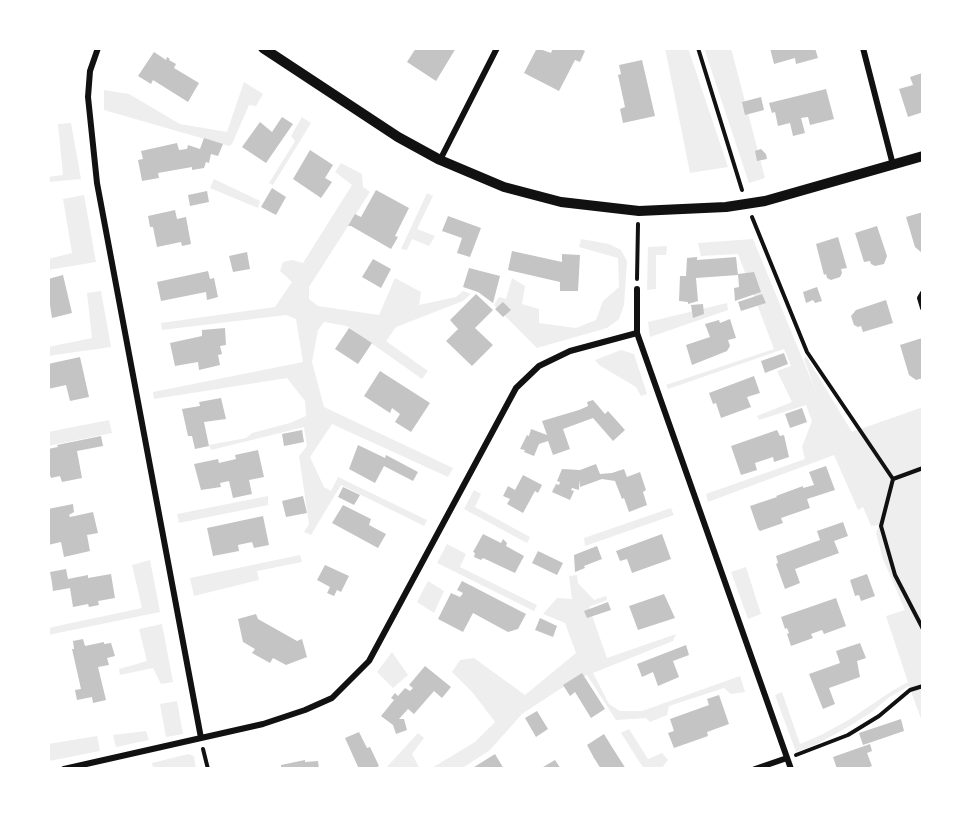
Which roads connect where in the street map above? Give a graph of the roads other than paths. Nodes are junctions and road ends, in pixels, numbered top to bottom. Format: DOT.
graph roads {
  1 [pos="98,48"];
  2 [pos="263,48"];
  3 [pos="497,48"];
  4 [pos="862,48"];
  5 [pos="923,156"];
  6 [pos="440,160"];
  7 [pos="893,165"];
  8 [pos="637,289"];
  9 [pos="923,293"];
  10 [pos="923,308"];
  11 [pos="637,333"];
  12 [pos="201,738"];
  13 [pos="787,758"];
  14 [pos="64,769"];
  15 [pos="755,769"];
  16 [pos="791,769"];
  1 -- 12 [label="street"];
  2 -- 6 [label="street"];
  3 -- 6 [label="street"];
  4 -- 7 [label="street"];
  5 -- 7 [label="street"];
  6 -- 7 [label="street"];
  8 -- 11 [label="street"];
  9 -- 10 [label="street"];
  11 -- 12 [label="street"];
  11 -- 13 [label="street"];
  12 -- 14 [label="street"];
  13 -- 15 [label="street"];
  13 -- 16 [label="street"];
}
